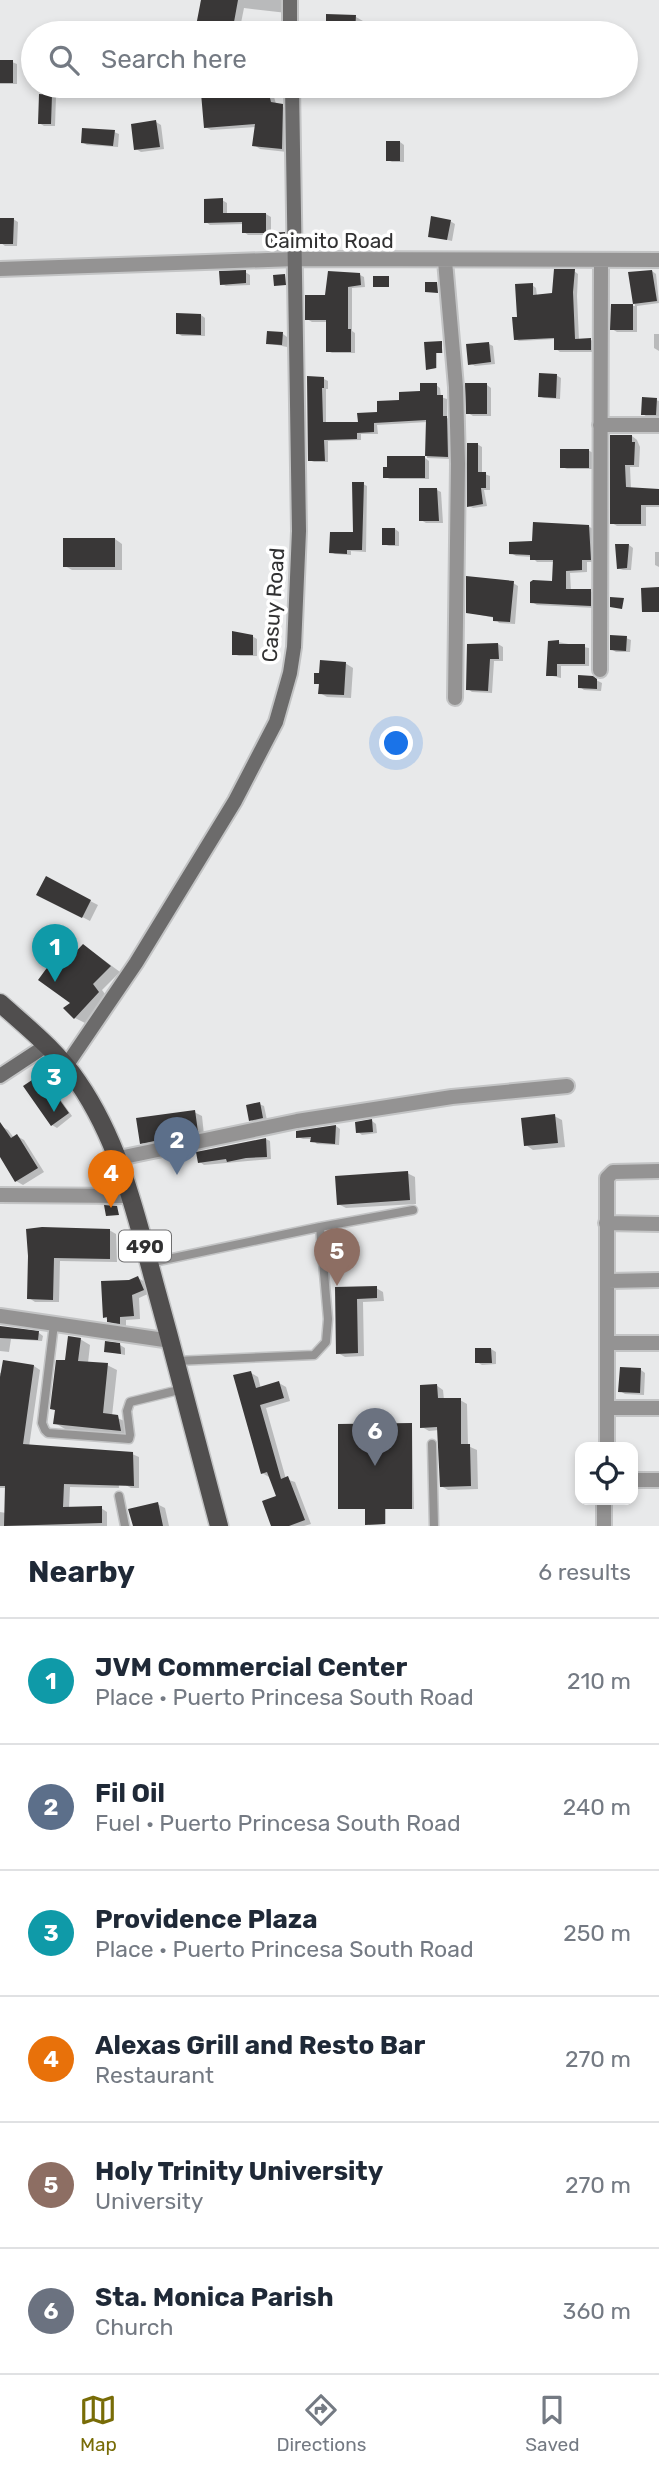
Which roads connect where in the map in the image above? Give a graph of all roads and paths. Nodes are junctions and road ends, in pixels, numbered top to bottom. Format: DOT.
graph roads {
  1 [pos="290,0"];
  2 [pos="290,21"];
  3 [pos="292,98"];
  4 [pos="296,259"];
  5 [pos="601,260"];
  6 [pos="659,260"];
  7 [pos="445,261"];
  8 [pos="0,269"];
  9 [pos="600,425"];
  10 [pos="659,425"];
  11 [pos="600,670"];
  12 [pos="456,698"];
  13 [pos="0,1003"];
  14 [pos="47,1045"];
  15 [pos="66,1066"];
  16 [pos="0,1076"];
  17 [pos="567,1086"];
  18 [pos="119,1158"];
  19 [pos="659,1171"];
  20 [pos="0,1195"];
  21 [pos="130,1196"];
  22 [pos="413,1210"];
  23 [pos="606,1223"];
  24 [pos="659,1224"];
  25 [pos="320,1227"];
  26 [pos="149,1263"];
  27 [pos="608,1280"];
  28 [pos="659,1280"];
  29 [pos="0,1316"];
  30 [pos="54,1324"];
  31 [pos="171,1341"];
  32 [pos="608,1343"];
  33 [pos="659,1343"];
  34 [pos="176,1361"];
  35 [pos="183,1389"];
  36 [pos="608,1408"];
  37 [pos="659,1408"];
  38 [pos="607,1442"];
  39 [pos="432,1444"];
  40 [pos="638,1480"];
  41 [pos="659,1480"];
  42 [pos="119,1496"];
  43 [pos="604,1505"];
  44 [pos="125,1526"];
  45 [pos="219,1526"];
  46 [pos="434,1526"];
  47 [pos="604,1526"];
  1 -- 2 [label="street"];
  3 -- 4 [label="street, Casuy Road"];
  4 -- 7 [label="street, Caimito Road"];
  4 -- 8 [label="street, Caimito Road"];
  4 -- 15 [label="street, Casuy Road"];
  5 -- 6 [label="street, Caimito Road"];
  5 -- 7 [label="street, Caimito Road"];
  5 -- 9 [label="street"];
  7 -- 12 [label="street"];
  9 -- 10 [label="street"];
  9 -- 11 [label="street"];
  13 -- 14 [label="main road, 490"];
  14 -- 15 [label="main road, 490"];
  14 -- 16 [label="street"];
  15 -- 18 [label="main road, 490"];
  17 -- 18 [label="street"];
  18 -- 21 [label="main road, 490"];
  19 -- 23 [label="street"];
  20 -- 21 [label="street"];
  21 -- 26 [label="main road, 490"];
  22 -- 25 [label="lane"];
  23 -- 24 [label="street"];
  23 -- 27 [label="street"];
  25 -- 26 [label="lane"];
  25 -- 34 [label="lane"];
  26 -- 31 [label="main road, 490"];
  27 -- 28 [label="street"];
  27 -- 32 [label="street"];
  29 -- 30 [label="street"];
  30 -- 31 [label="street"];
  30 -- 35 [label="lane"];
  31 -- 34 [label="main road, 490"];
  32 -- 33 [label="street"];
  32 -- 36 [label="street"];
  34 -- 35 [label="main road, 490"];
  35 -- 45 [label="main road, 490"];
  36 -- 37 [label="street"];
  36 -- 38 [label="street"];
  39 -- 46 [label="lane"];
  40 -- 41 [label="street"];
  42 -- 44 [label="lane"];
  43 -- 47 [label="street"];
}
